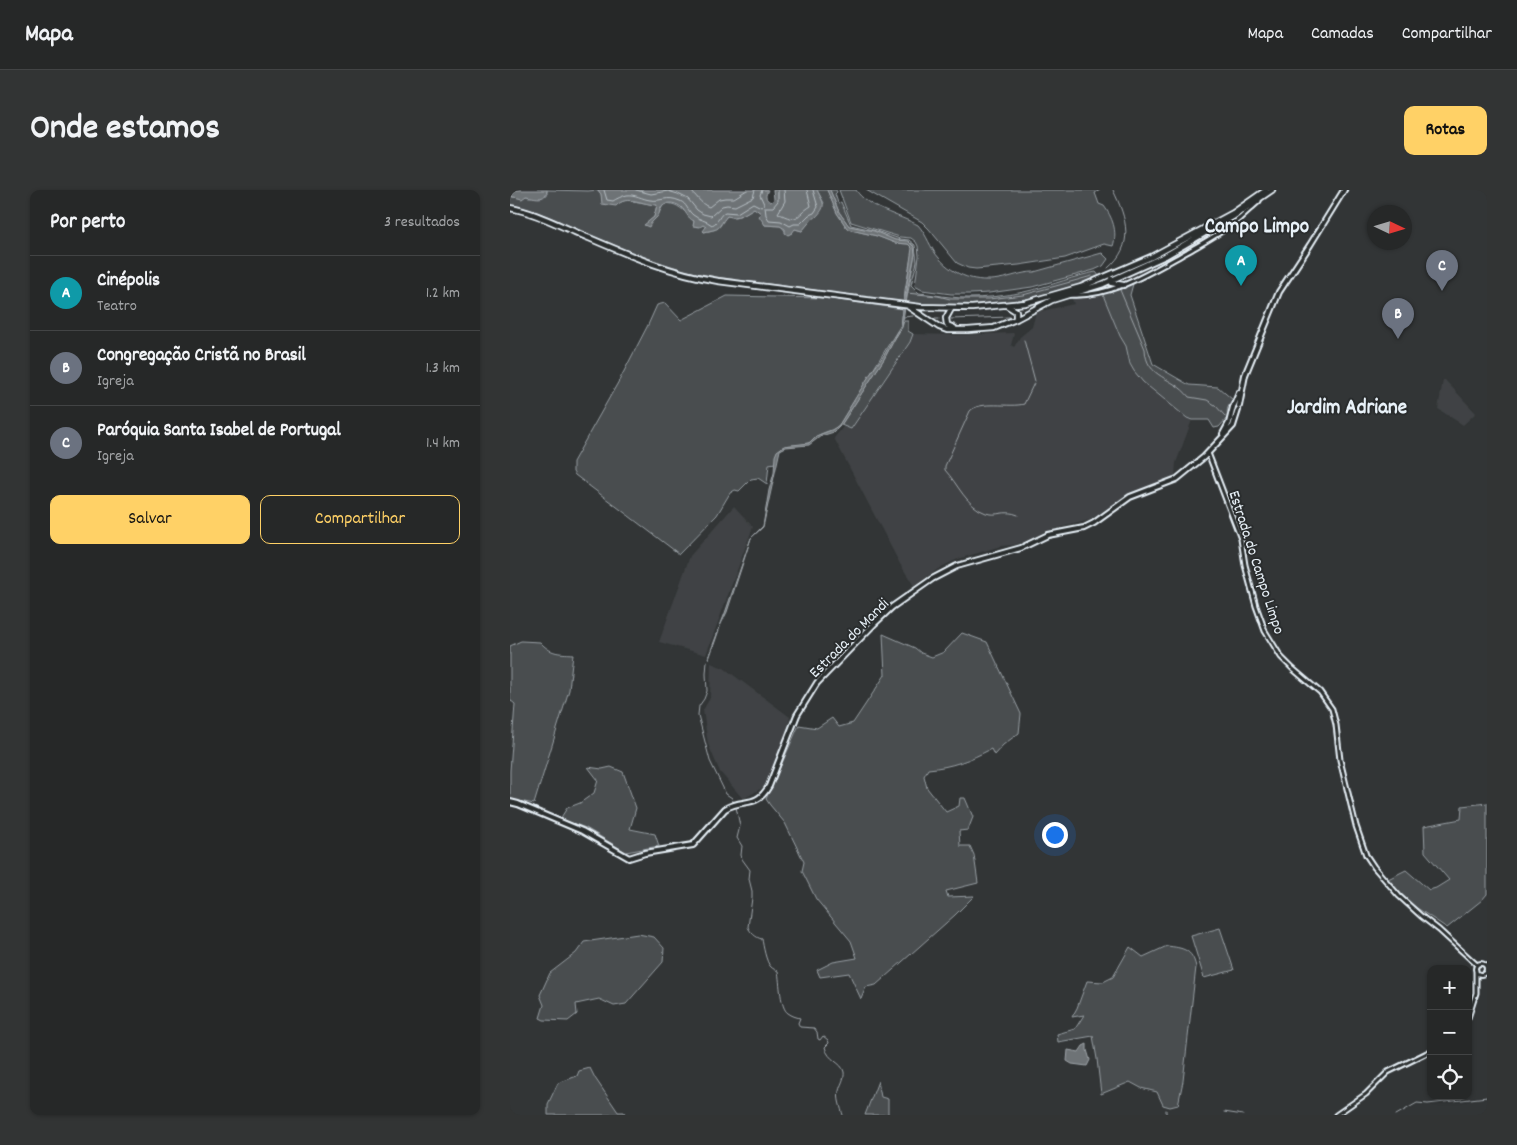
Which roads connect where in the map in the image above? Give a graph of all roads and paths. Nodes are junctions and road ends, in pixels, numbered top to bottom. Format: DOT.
graph roads {
  1 [pos="1266,190"];
  2 [pos="1272,190"];
  3 [pos="1344,190"];
  4 [pos="510,208"];
  5 [pos="1117,272"];
  6 [pos="1111,280"];
  7 [pos="1123,284"];
  8 [pos="1068,295"];
  9 [pos="905,305"];
  10 [pos="1008,306"];
  11 [pos="951,309"];
  12 [pos="1016,319"];
  13 [pos="958,330"];
  14 [pos="1242,389"];
  15 [pos="1234,406"];
  16 [pos="1239,408"];
  17 [pos="1218,442"];
  18 [pos="1208,453"];
  19 [pos="510,802"];
  20 [pos="1477,965"];
  21 [pos="1476,970"];
  22 [pos="1471,1010"];
  23 [pos="1427,1053"];
  24 [pos="1336,1115"];
  1 -- 5 [label="highway"];
  2 -- 6 [label="highway"];
  2 -- 7 [label="street"];
  3 -- 14 [label="main road, Estrada do Mandi"];
  4 -- 9 [label="highway"];
  5 -- 6 [label="highway"];
  5 -- 10 [label="highway"];
  6 -- 7 [label="highway"];
  6 -- 8 [label="highway"];
  7 -- 8 [label="street"];
  8 -- 12 [label="highway"];
  9 -- 11 [label="highway"];
  9 -- 13 [label="highway"];
  10 -- 11 [label="highway"];
  10 -- 12 [label="highway"];
  11 -- 13 [label="highway"];
  12 -- 13 [label="highway"];
  14 -- 15 [label="main road, Estrada do Mandi"];
  14 -- 16 [label="main road, Estrada do Mandi"];
  15 -- 16 [label="main road"];
  15 -- 17 [label="main road, Estrada do Mandi"];
  16 -- 17 [label="main road, Estrada do Mandi"];
  17 -- 18 [label="main road, Estrada do Mandi"];
  18 -- 19 [label="main road, Estrada do Mandi"];
  18 -- 20 [label="street, Estrada do Campo Limpo"];
  20 -- 21 [label="street"];
  20 -- 21 [label="street"];
  21 -- 22 [label="street"];
  23 -- 24 [label="street"];
}
